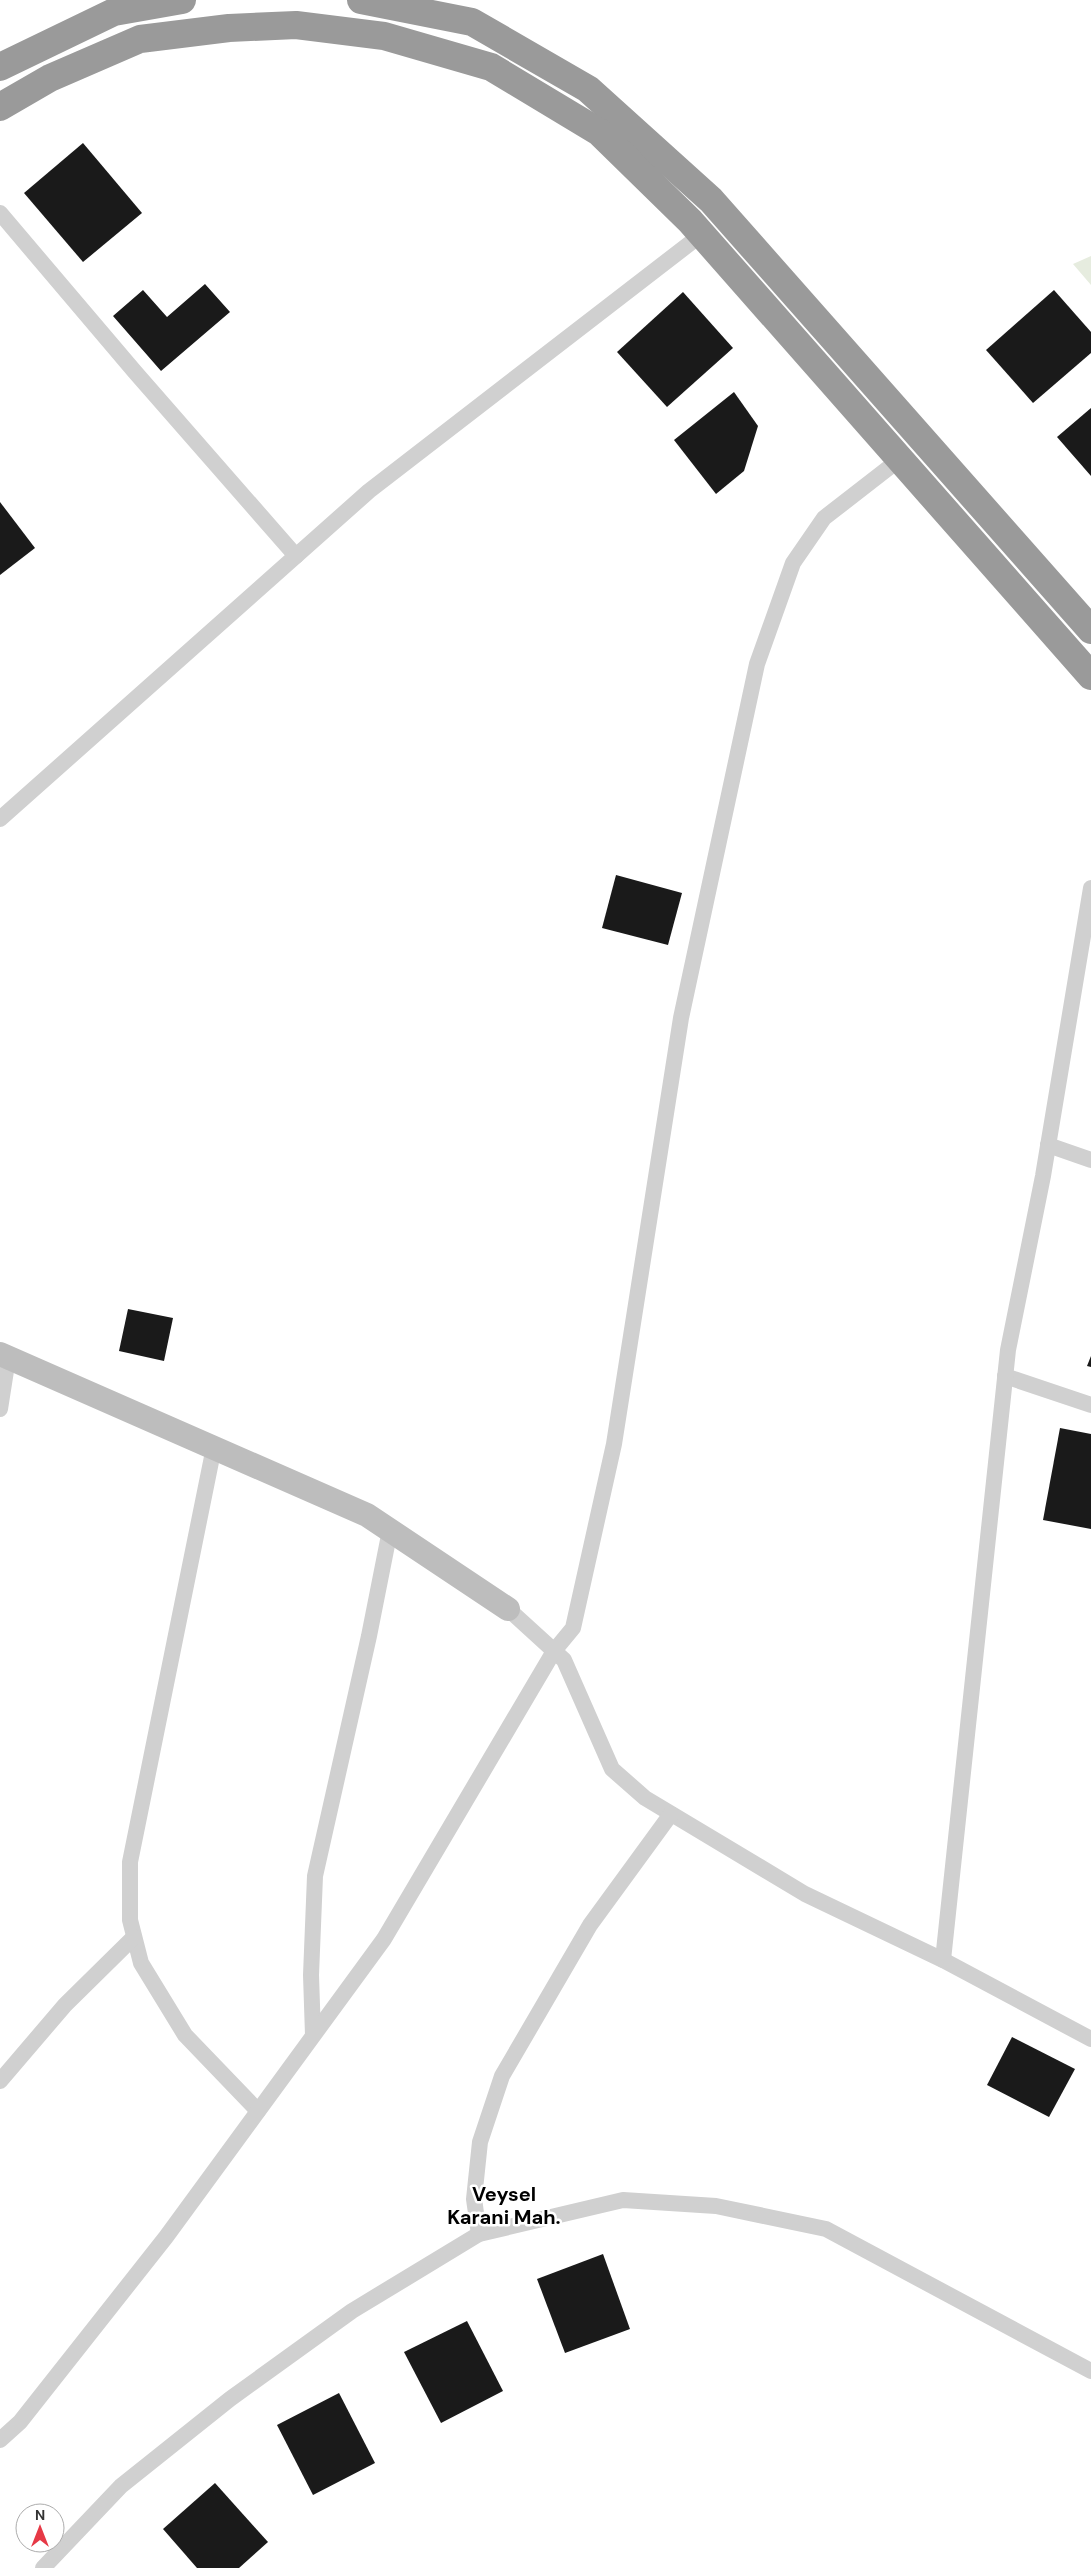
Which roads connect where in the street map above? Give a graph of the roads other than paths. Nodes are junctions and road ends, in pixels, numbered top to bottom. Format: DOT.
graph roads {
  1 [pos="182,0"];
  2 [pos="361,0"];
  3 [pos="0,67"];
  4 [pos="0,107"];
  5 [pos="0,213"];
  6 [pos="702,234"];
  7 [pos="900,459"];
  8 [pos="296,556"];
  9 [pos="1091,630"];
  10 [pos="1091,676"];
  11 [pos="0,819"];
  12 [pos="1091,888"];
  13 [pos="1048,1145"];
  14 [pos="1091,1160"];
  15 [pos="4,1356"];
  16 [pos="1005,1376"];
  17 [pos="1091,1405"];
  18 [pos="0,1408"];
  19 [pos="214,1447"];
  20 [pos="390,1530"];
  21 [pos="508,1610"];
  22 [pos="554,1651"];
  23 [pos="671,1814"];
  24 [pos="134,1937"];
  25 [pos="943,1960"];
  26 [pos="313,2035"];
  27 [pos="1091,2039"];
  28 [pos="0,2081"];
  29 [pos="258,2111"];
  30 [pos="479,2234"];
  31 [pos="1091,2371"];
  32 [pos="0,2440"];
  33 [pos="43,2568"];
  1 -- 3 [label="highway"];
  2 -- 9 [label="highway"];
  4 -- 6 [label="highway"];
  5 -- 8 [label="street"];
  6 -- 7 [label="highway"];
  6 -- 8 [label="street"];
  7 -- 10 [label="highway"];
  7 -- 22 [label="street"];
  8 -- 11 [label="street"];
  12 -- 13 [label="street"];
  13 -- 14 [label="street"];
  13 -- 16 [label="street"];
  15 -- 18 [label="street"];
  15 -- 19 [label="street"];
  16 -- 17 [label="street"];
  16 -- 25 [label="street"];
  19 -- 20 [label="street"];
  19 -- 24 [label="street"];
  20 -- 21 [label="street"];
  20 -- 26 [label="street"];
  21 -- 22 [label="street"];
  22 -- 23 [label="street"];
  22 -- 26 [label="street"];
  23 -- 25 [label="street"];
  23 -- 30 [label="street"];
  24 -- 28 [label="street"];
  24 -- 29 [label="street"];
  25 -- 27 [label="street"];
  26 -- 29 [label="street"];
  29 -- 32 [label="street"];
  30 -- 31 [label="street"];
  30 -- 33 [label="street"];
}
